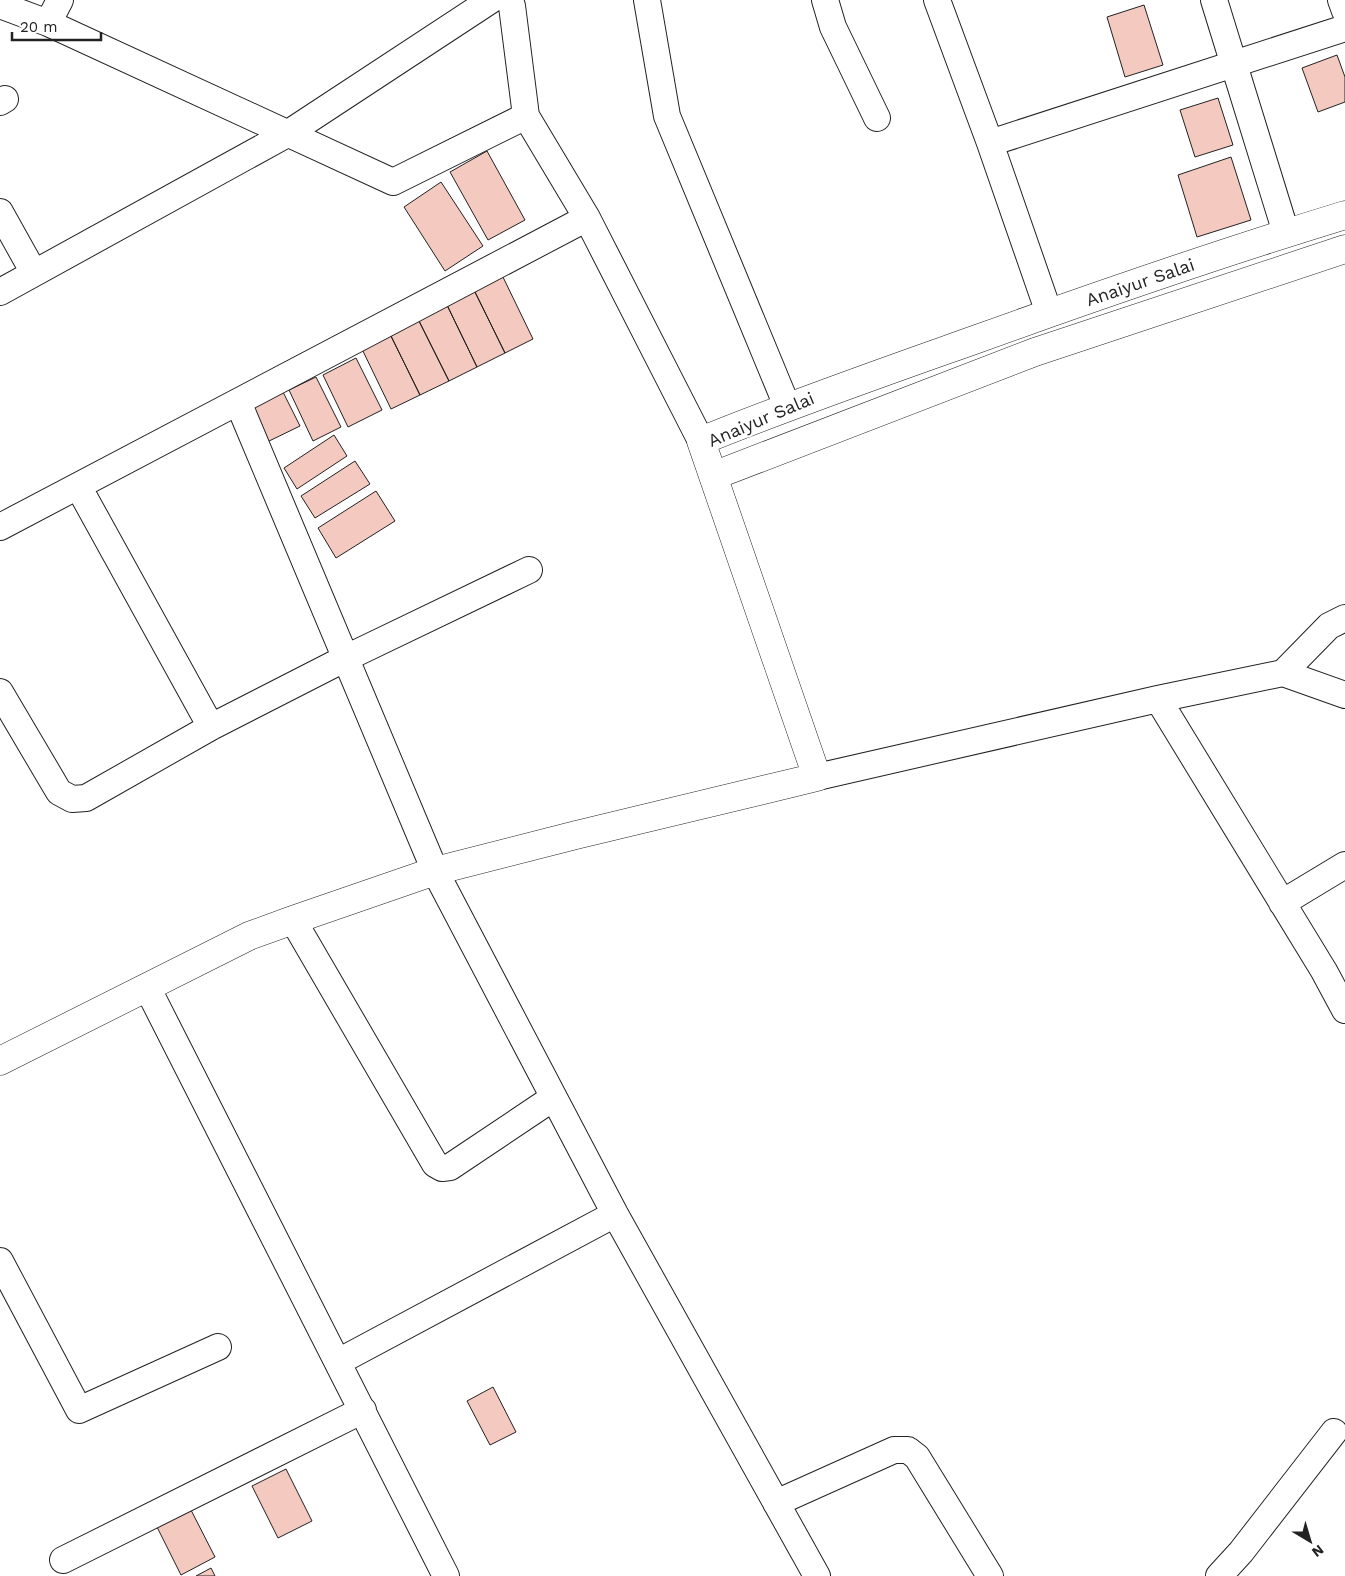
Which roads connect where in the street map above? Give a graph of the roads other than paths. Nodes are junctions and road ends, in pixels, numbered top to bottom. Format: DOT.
graph roads {
  1 [pos="491,0"];
  2 [pos="510,0"];
  3 [pos="647,0"];
  4 [pos="825,0"];
  5 [pos="937,0"];
  6 [pos="1214,0"];
  7 [pos="1341,0"];
  8 [pos="0,5"];
  9 [pos="54,11"];
  10 [pos="1345,11"];
  11 [pos="1345,28"];
  12 [pos="1235,64"];
  13 [pos="526,116"];
  14 [pos="878,118"];
  15 [pos="287,134"];
  16 [pos="990,143"];
  17 [pos="0,212"];
  18 [pos="1345,215"];
  19 [pos="587,218"];
  20 [pos="1286,233"];
  21 [pos="1345,249"];
  22 [pos="34,273"];
  23 [pos="0,292"];
  24 [pos="1049,313"];
  25 [pos="238,402"];
  26 [pos="787,406"];
  27 [pos="701,441"];
  28 [pos="713,476"];
  29 [pos="78,486"];
  30 [pos="0,527"];
  31 [pos="529,570"];
  32 [pos="1345,618"];
  33 [pos="346,658"];
  34 [pos="1283,673"];
  35 [pos="0,692"];
  36 [pos="1345,695"];
  37 [pos="1158,700"];
  38 [pos="211,728"];
  39 [pos="817,777"];
  40 [pos="1345,865"];
  41 [pos="435,871"];
  42 [pos="1282,903"];
  43 [pos="294,920"];
  44 [pos="147,987"];
  45 [pos="1345,1010"];
  46 [pos="0,1061"];
  47 [pos="553,1098"];
  48 [pos="615,1214"];
  49 [pos="0,1261"];
  50 [pos="218,1348"];
  51 [pos="338,1362"];
  52 [pos="363,1410"];
  53 [pos="1334,1432"];
  54 [pos="776,1503"];
  55 [pos="64,1560"];
  56 [pos="446,1576"];
  57 [pos="817,1576"];
  58 [pos="990,1576"];
  59 [pos="1219,1576"];
  1 -- 15 [label="street"];
  2 -- 13 [label="street"];
  3 -- 26 [label="street"];
  4 -- 14 [label="street"];
  5 -- 16 [label="street"];
  6 -- 12 [label="street"];
  7 -- 10 [label="street"];
  8 -- 9 [label="street"];
  9 -- 15 [label="street"];
  11 -- 12 [label="street"];
  12 -- 16 [label="street"];
  12 -- 20 [label="street"];
  13 -- 15 [label="street"];
  13 -- 19 [label="street"];
  15 -- 22 [label="street"];
  16 -- 24 [label="street"];
  17 -- 22 [label="street"];
  18 -- 20 [label="main road, Anaiyur Salai"];
  19 -- 25 [label="street"];
  19 -- 27 [label="street"];
  20 -- 24 [label="main road, Anaiyur Salai"];
  21 -- 28 [label="main road, Anaiyur Salai"];
  22 -- 23 [label="street"];
  24 -- 26 [label="main road, Anaiyur Salai"];
  25 -- 29 [label="street"];
  25 -- 33 [label="street"];
  26 -- 27 [label="main road, Anaiyur Salai"];
  27 -- 28 [label="main road, Anaiyur Salai"];
  28 -- 39 [label="main road"];
  29 -- 30 [label="street"];
  29 -- 38 [label="street"];
  31 -- 33 [label="street"];
  32 -- 34 [label="street"];
  33 -- 38 [label="street"];
  33 -- 41 [label="street"];
  34 -- 36 [label="street"];
  34 -- 37 [label="street"];
  35 -- 38 [label="street"];
  37 -- 39 [label="street"];
  37 -- 42 [label="street"];
  39 -- 41 [label="main road"];
  40 -- 42 [label="street"];
  41 -- 43 [label="main road"];
  41 -- 47 [label="street"];
  42 -- 45 [label="street"];
  43 -- 44 [label="main road"];
  43 -- 47 [label="street"];
  44 -- 46 [label="main road"];
  44 -- 51 [label="street"];
  47 -- 48 [label="street"];
  48 -- 51 [label="street"];
  48 -- 54 [label="street"];
  49 -- 50 [label="street"];
  51 -- 52 [label="street"];
  52 -- 55 [label="street"];
  52 -- 56 [label="street"];
  53 -- 59 [label="street"];
  54 -- 57 [label="street"];
  54 -- 58 [label="street"];
}
